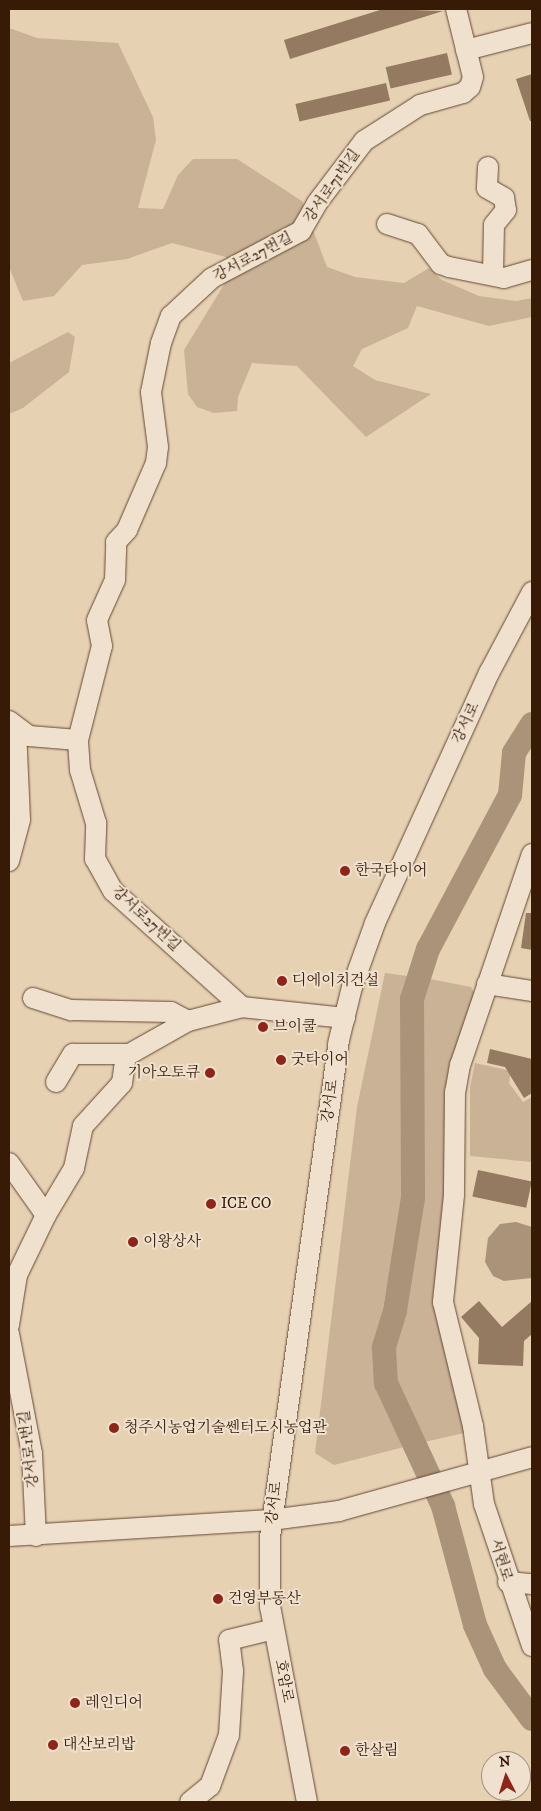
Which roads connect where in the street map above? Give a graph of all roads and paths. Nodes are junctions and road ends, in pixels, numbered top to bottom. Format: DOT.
graph roads {
  1 [pos="456,9"];
  2 [pos="532,32"];
  3 [pos="466,50"];
  4 [pos="488,167"];
  5 [pos="387,224"];
  6 [pos="301,231"];
  7 [pos="532,270"];
  8 [pos="493,273"];
  9 [pos="532,592"];
  10 [pos="13,724"];
  11 [pos="78,740"];
  12 [pos="532,854"];
  13 [pos="9,861"];
  14 [pos="486,984"];
  15 [pos="532,991"];
  16 [pos="33,998"];
  17 [pos="242,1006"];
  18 [pos="345,1018"];
  19 [pos="188,1021"];
  20 [pos="128,1054"];
  21 [pos="56,1082"];
  22 [pos="9,1163"];
  23 [pos="46,1215"];
  24 [pos="15,1262"];
  25 [pos="9,1314"];
  26 [pos="9,1334"];
  27 [pos="11,1367"];
  28 [pos="532,1457"];
  29 [pos="472,1474"];
  30 [pos="271,1520"];
  31 [pos="9,1536"];
  32 [pos="36,1536"];
  33 [pos="271,1559"];
  34 [pos="508,1582"];
  35 [pos="532,1584"];
  36 [pos="274,1629"];
  37 [pos="532,1646"];
  38 [pos="190,1802"];
  39 [pos="307,1802"];
  1 -- 3 [label="street"];
  2 -- 3 [label="street"];
  3 -- 6 [label="street, 강서로71번길"];
  4 -- 8 [label="street"];
  5 -- 8 [label="street"];
  6 -- 11 [label="street, 강서로27번길"];
  7 -- 8 [label="street"];
  9 -- 18 [label="street, 강서로"];
  10 -- 11 [label="street"];
  10 -- 13 [label="street"];
  11 -- 17 [label="street, 강서로27번길"];
  12 -- 14 [label="street, 서현로"];
  14 -- 15 [label="street"];
  14 -- 29 [label="street, 서현로"];
  16 -- 19 [label="street"];
  17 -- 18 [label="street"];
  17 -- 19 [label="street"];
  18 -- 30 [label="street, 강서로"];
  19 -- 20 [label="street"];
  20 -- 21 [label="street"];
  20 -- 23 [label="street"];
  22 -- 23 [label="street"];
  23 -- 24 [label="street"];
  24 -- 25 [label="street"];
  26 -- 27 [label="street, 강서로1번길"];
  27 -- 32 [label="street, 강서로1번길"];
  28 -- 29 [label="street"];
  29 -- 30 [label="street"];
  29 -- 34 [label="street, 서현로"];
  30 -- 32 [label="street"];
  30 -- 33 [label="street, 강서로"];
  31 -- 32 [label="street"];
  33 -- 36 [label="street, 호암로"];
  34 -- 35 [label="street"];
  34 -- 37 [label="street, 서현로"];
  36 -- 38 [label="street"];
  36 -- 39 [label="street, 호암로"];
}
